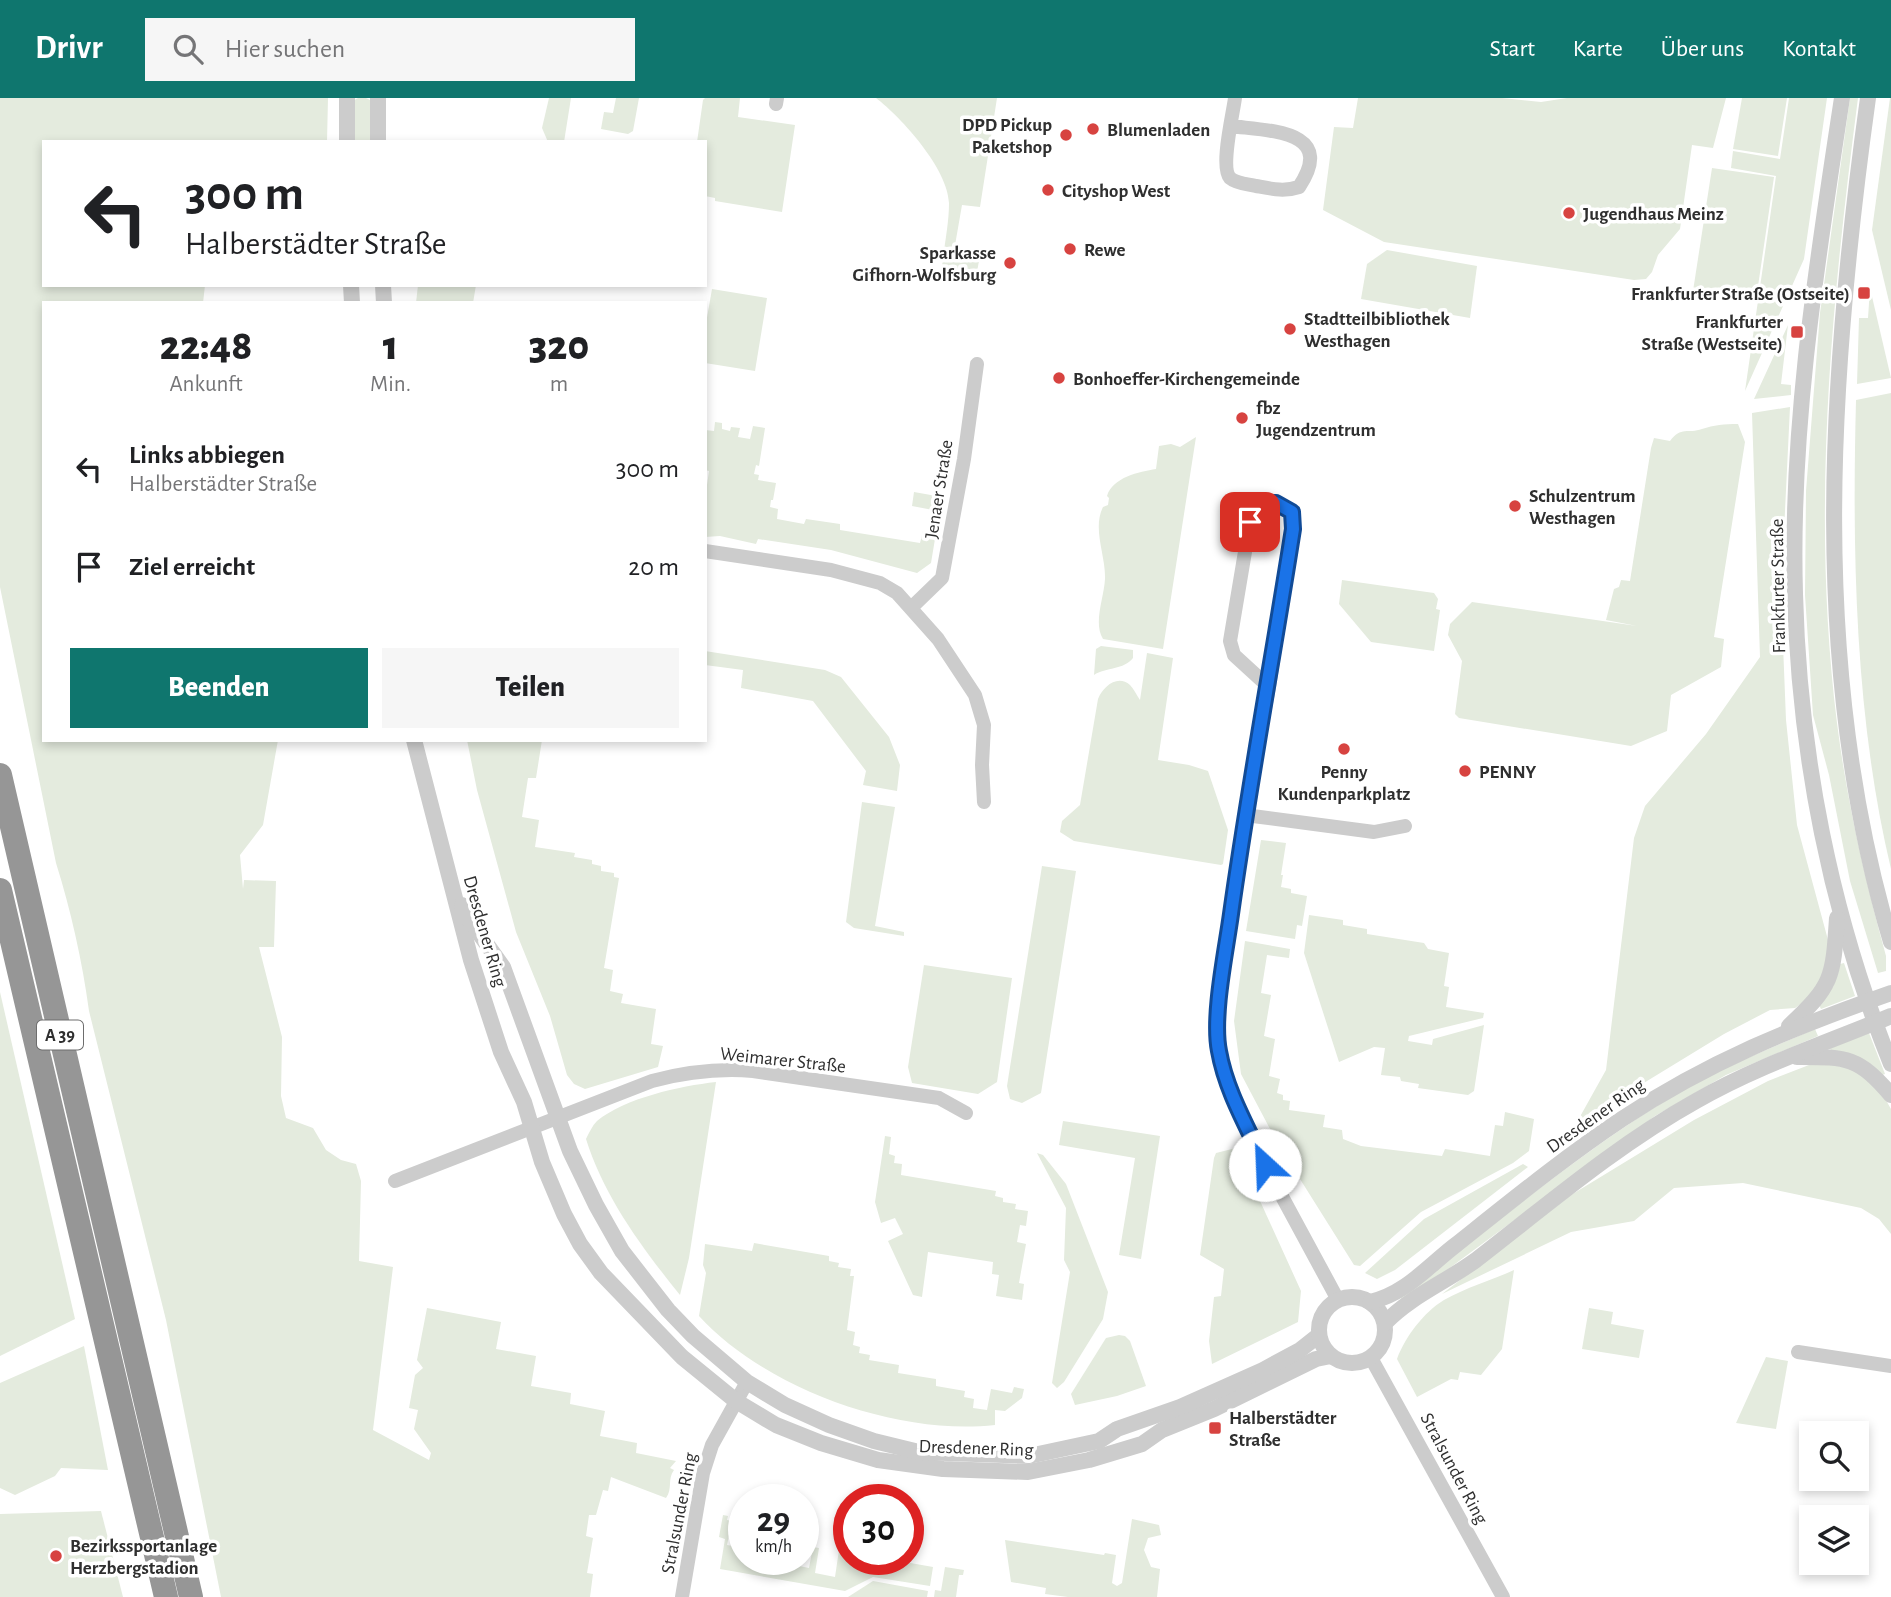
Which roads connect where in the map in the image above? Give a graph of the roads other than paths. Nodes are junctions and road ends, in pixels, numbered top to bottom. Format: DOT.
graph roads {
  1 [pos="347,98"];
  2 [pos="378,98"];
  3 [pos="1235,98"];
  4 [pos="1842,98"];
  5 [pos="1868,98"];
  6 [pos="1231,126"];
  7 [pos="347,140"];
  8 [pos="378,140"];
  9 [pos="977,364"];
  10 [pos="707,551"];
  11 [pos="912,607"];
  12 [pos="1269,687"];
  13 [pos="415,742"];
  14 [pos="422,742"];
  15 [pos="0,775"];
  16 [pos="984,802"];
  17 [pos="1245,815"];
  18 [pos="1405,826"];
  19 [pos="0,890"];
  20 [pos="1879,901"];
  21 [pos="1838,905"];
  22 [pos="1891,914"];
  23 [pos="1891,942"];
  24 [pos="1891,993"];
  25 [pos="1867,1001"];
  26 [pos="1891,1016"];
  27 [pos="1875,1023"];
  28 [pos="1780,1034"];
  29 [pos="1787,1058"];
  30 [pos="1891,1064"];
  31 [pos="1891,1095"];
  32 [pos="966,1114"];
  33 [pos="558,1119"];
  34 [pos="531,1129"];
  35 [pos="395,1181"];
  36 [pos="1338,1300"];
  37 [pos="1370,1302"];
  38 [pos="1385,1323"];
  39 [pos="1319,1335"];
  40 [pos="1798,1352"];
  41 [pos="1331,1356"];
  42 [pos="1371,1358"];
  43 [pos="1891,1366"];
  44 [pos="747,1382"];
  45 [pos="736,1401"];
  46 [pos="166,1597"];
  47 [pos="191,1597"];
  48 [pos="682,1597"];
  49 [pos="1503,1597"];
  1 -- 7 [label="street"];
  2 -- 8 [label="street"];
  3 -- 6 [label="street"];
  4 -- 21 [label="street, Frankfurter Straße"];
  5 -- 20 [label="street"];
  6 -- 6 [label="street"];
  9 -- 11 [label="street, Jenaer Straße"];
  10 -- 11 [label="street"];
  11 -- 16 [label="street"];
  12 -- 12 [label="street"];
  12 -- 17 [label="street"];
  13 -- 34 [label="street, Dresdener Ring"];
  14 -- 33 [label="street, Dresdener Ring"];
  15 -- 47 [label="highway, A 39"];
  17 -- 18 [label="street"];
  17 -- 36 [label="street"];
  19 -- 46 [label="highway, A 39"];
  20 -- 22 [label="street"];
  20 -- 23 [label="street"];
  21 -- 25 [label="street, Frankfurter Straße"];
  21 -- 28 [label="street"];
  24 -- 25 [label="street, Dresdener Ring"];
  25 -- 27 [label="street, Frankfurter Straße"];
  25 -- 28 [label="street, Dresdener Ring"];
  26 -- 27 [label="street"];
  27 -- 29 [label="street"];
  27 -- 30 [label="street, Frankfurter Straße"];
  28 -- 37 [label="street, Dresdener Ring"];
  29 -- 31 [label="street"];
  29 -- 38 [label="street"];
  32 -- 33 [label="street, Weimarer Straße"];
  33 -- 34 [label="street"];
  33 -- 44 [label="street, Dresdener Ring"];
  34 -- 35 [label="street"];
  34 -- 45 [label="street, Dresdener Ring"];
  36 -- 37 [label="street, Dresdener Ring"];
  36 -- 39 [label="street"];
  37 -- 38 [label="street"];
  38 -- 42 [label="street"];
  39 -- 41 [label="street"];
  39 -- 44 [label="street, Dresdener Ring"];
  40 -- 43 [label="street"];
  41 -- 42 [label="street, Dresdener Ring"];
  41 -- 45 [label="street, Dresdener Ring"];
  42 -- 49 [label="street, Stralsunder Ring"];
  44 -- 45 [label="street"];
  45 -- 48 [label="street, Stralsunder Ring"];
}
